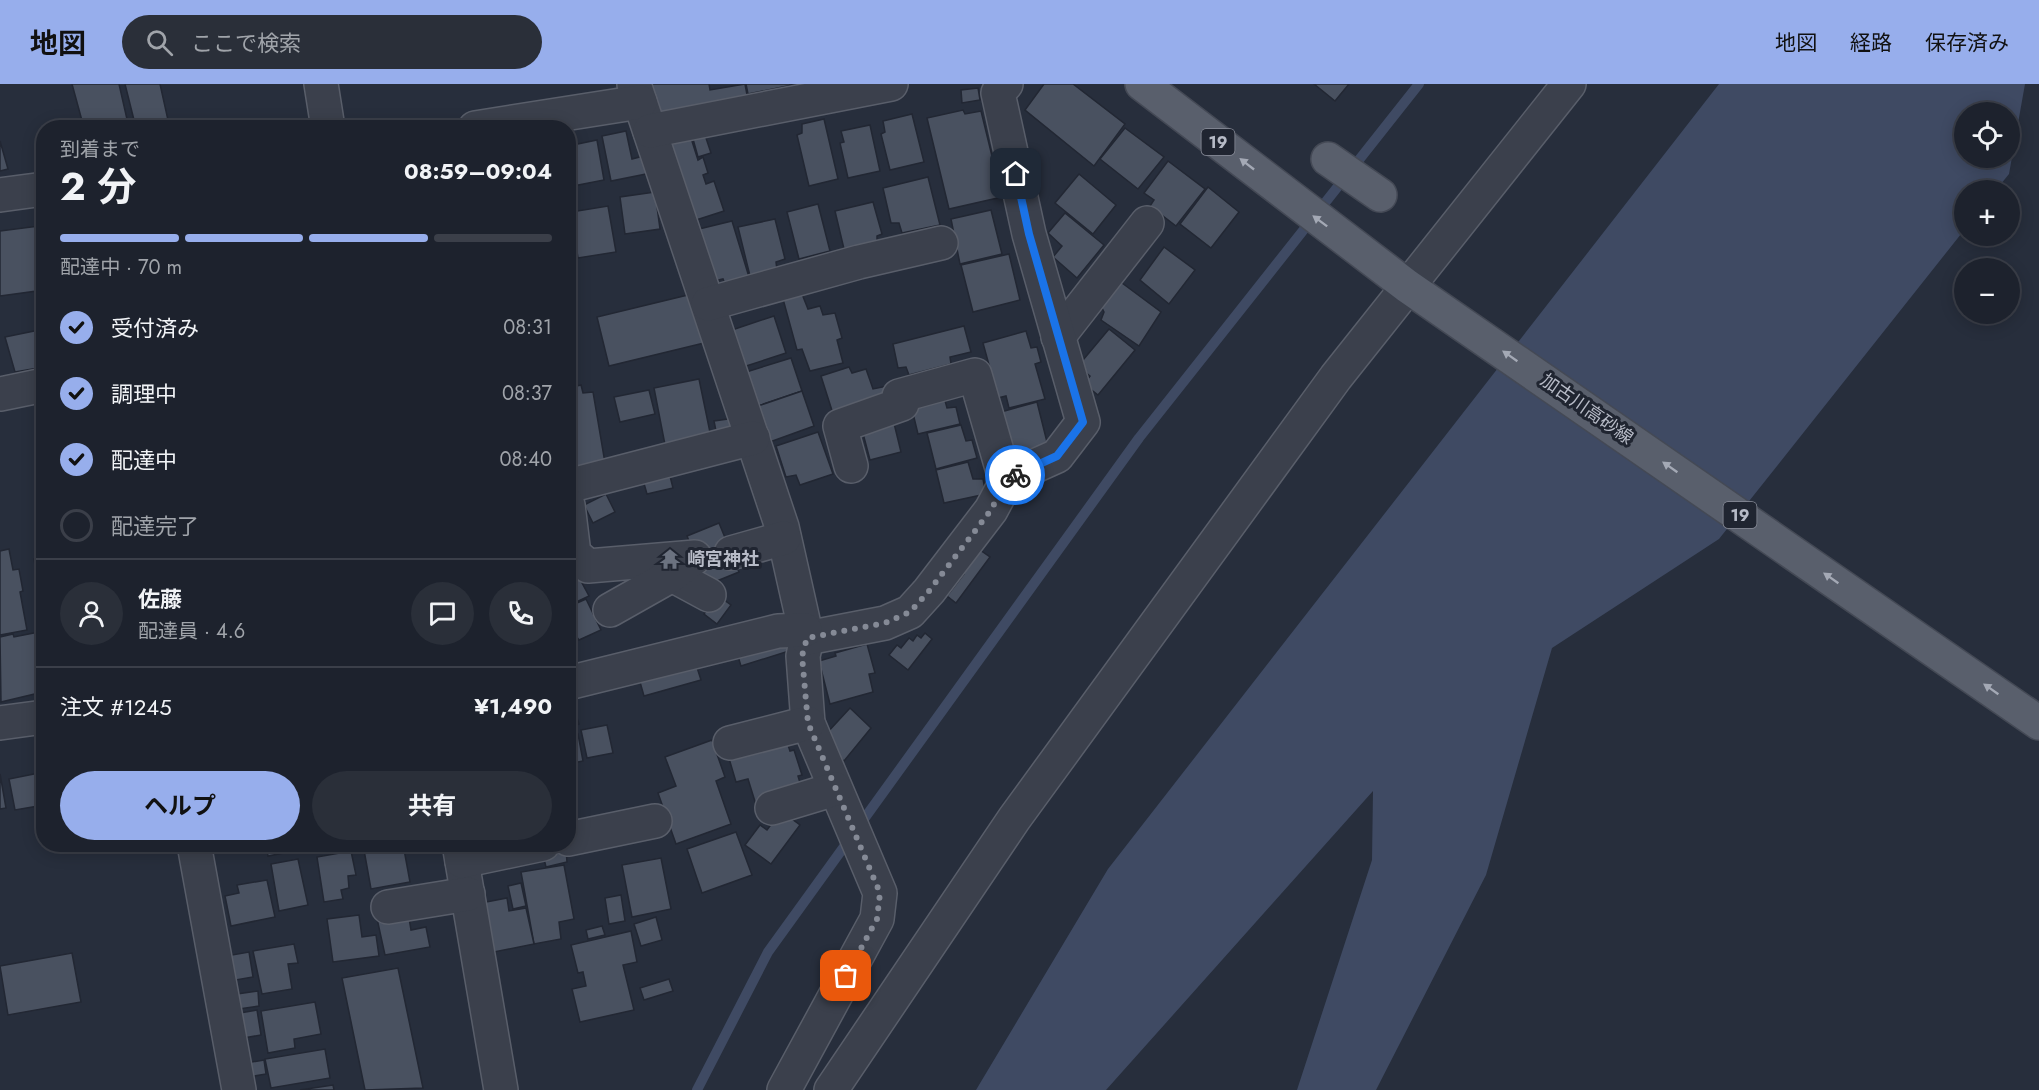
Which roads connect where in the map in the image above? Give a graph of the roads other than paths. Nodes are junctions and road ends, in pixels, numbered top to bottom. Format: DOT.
graph roads {
  1 [pos="321,84"];
  2 [pos="891,84"];
  3 [pos="1142,84"];
  4 [pos="1569,84"];
  5 [pos="997,87"];
  6 [pos="642,106"];
  7 [pos="327,120"];
  8 [pos="536,120"];
  9 [pos="1328,159"];
  10 [pos="36,190"];
  11 [pos="0,195"];
  12 [pos="1380,195"];
  13 [pos="1147,223"];
  14 [pos="941,243"];
  15 [pos="1407,286"];
  16 [pos="708,304"];
  17 [pos="1058,337"];
  18 [pos="36,387"];
  19 [pos="0,394"];
  20 [pos="753,438"];
  21 [pos="851,466"];
  22 [pos="1006,482"];
  23 [pos="576,484"];
  24 [pos="784,538"];
  25 [pos="731,553"];
  26 [pos="576,557"];
  27 [pos="672,575"];
  28 [pos="710,595"];
  29 [pos="610,610"];
  30 [pos="806,634"];
  31 [pos="576,681"];
  32 [pos="36,718"];
  33 [pos="0,723"];
  34 [pos="808,723"];
  35 [pos="2039,723"];
  36 [pos="730,743"];
  37 [pos="837,794"];
  38 [pos="772,808"];
  39 [pos="655,821"];
  40 [pos="576,837"];
  41 [pos="195,852"];
  42 [pos="461,853"];
  43 [pos="468,894"];
  44 [pos="388,907"];
  45 [pos="239,1090"];
  46 [pos="501,1090"];
  47 [pos="784,1090"];
  48 [pos="831,1090"];
  1 -- 7 [label="street"];
  2 -- 6 [label="street"];
  15 -- 3 [label="main road, 加古川高砂線 / 19, one-way"];
  4 -- 15 [label="street"];
  5 -- 17 [label="street"];
  6 -- 8 [label="street"];
  6 -- 16 [label="street"];
  9 -- 12 [label="main road"];
  10 -- 11 [label="street"];
  13 -- 17 [label="street"];
  14 -- 16 [label="street"];
  35 -- 15 [label="main road, 加古川高砂線 / 19, one-way"];
  15 -- 48 [label="street"];
  16 -- 20 [label="street"];
  17 -- 22 [label="street"];
  18 -- 19 [label="street"];
  20 -- 23 [label="street"];
  20 -- 24 [label="street"];
  21 -- 22 [label="street"];
  22 -- 30 [label="street"];
  24 -- 25 [label="street"];
  24 -- 30 [label="street"];
  26 -- 27 [label="street"];
  27 -- 28 [label="street"];
  27 -- 29 [label="street"];
  30 -- 31 [label="street"];
  30 -- 34 [label="street"];
  32 -- 33 [label="street"];
  34 -- 36 [label="street"];
  34 -- 37 [label="street"];
  37 -- 38 [label="street"];
  37 -- 47 [label="street"];
  39 -- 40 [label="street"];
  41 -- 45 [label="street"];
  42 -- 43 [label="street"];
  43 -- 44 [label="street"];
  43 -- 46 [label="street"];
}
